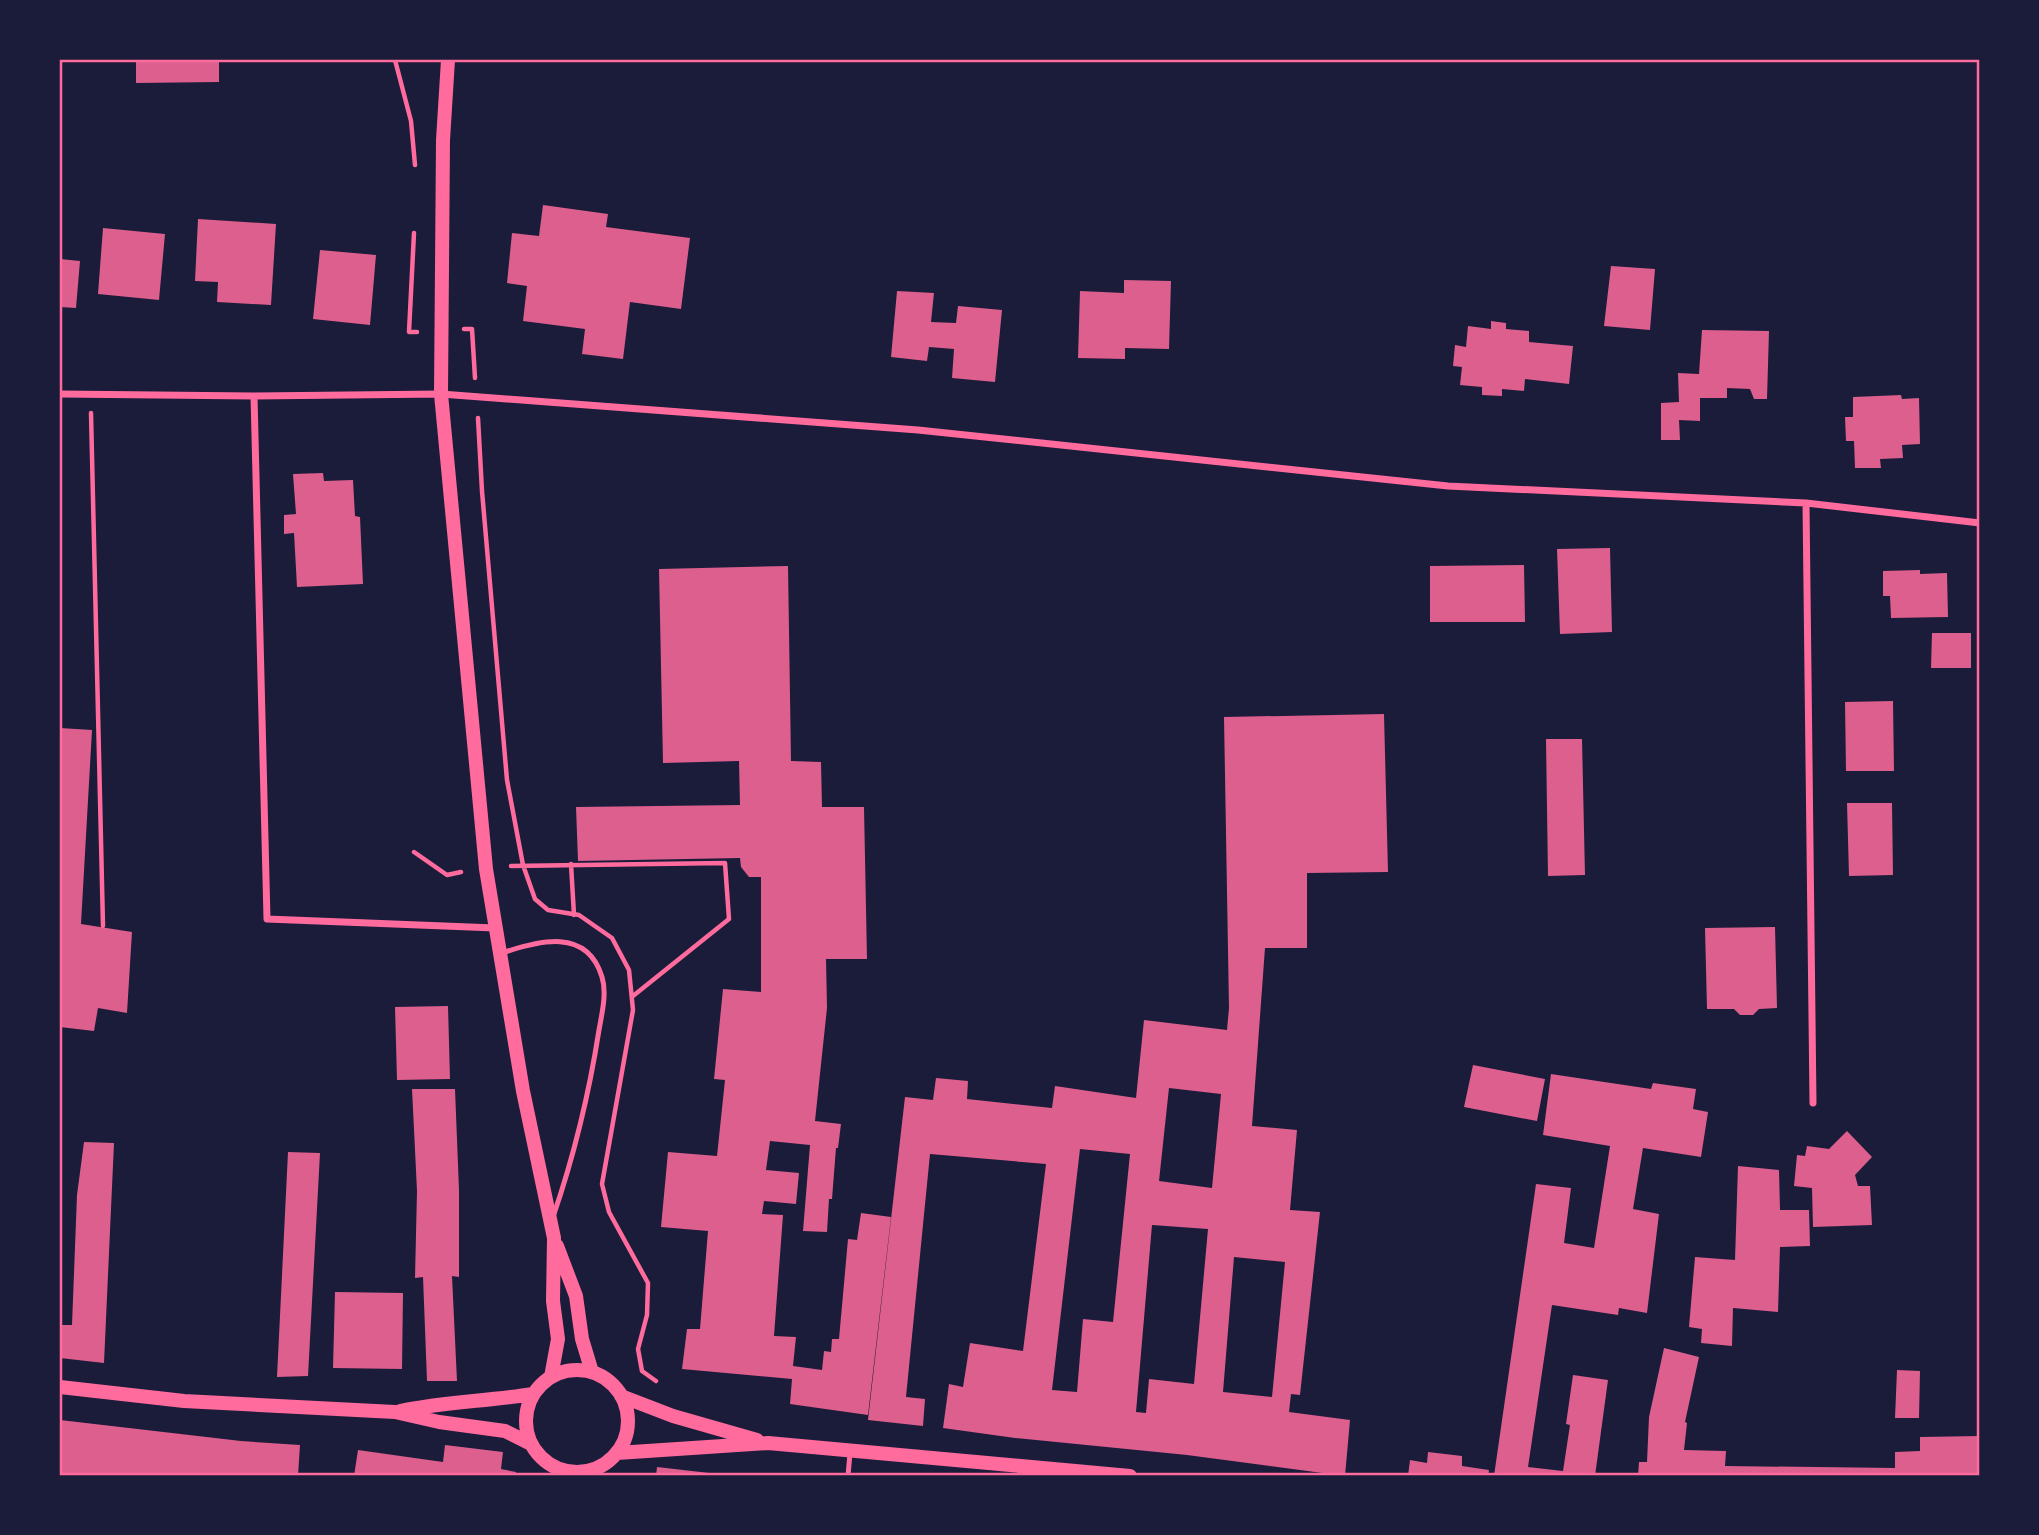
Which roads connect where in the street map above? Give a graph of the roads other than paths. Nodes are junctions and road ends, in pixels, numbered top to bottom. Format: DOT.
graph roads {
  1 [pos="448,60"];
  2 [pos="60,394"];
  3 [pos="441,394"];
  4 [pos="254,396"];
  5 [pos="1806,503"];
  6 [pos="1979,523"];
  7 [pos="495,928"];
  8 [pos="499,954"];
  9 [pos="1813,1103"];
  10 [pos="552,1222"];
  11 [pos="554,1238"];
  12 [pos="592,1372"];
  13 [pos="551,1377"];
  14 [pos="60,1387"];
  15 [pos="533,1394"];
  16 [pos="621,1396"];
  17 [pos="395,1412"];
  18 [pos="768,1443"];
  19 [pos="531,1444"];
  20 [pos="850,1450"];
  21 [pos="617,1453"];
  22 [pos="547,1469"];
  23 [pos="1040,1471"];
  24 [pos="595,1472"];
  25 [pos="848,1475"];
  26 [pos="1130,1475"];
  1 -- 3 [label="main road"];
  2 -- 4 [label="street"];
  3 -- 4 [label="street"];
  3 -- 5 [label="street"];
  3 -- 7 [label="main road"];
  4 -- 7 [label="street"];
  5 -- 6 [label="street"];
  5 -- 9 [label="street"];
  7 -- 8 [label="main road"];
  8 -- 10 [label="main road"];
  8 -- 10 [label="lane"];
  10 -- 11 [label="main road"];
  11 -- 12 [label="main road"];
  11 -- 13 [label="main road"];
  12 -- 13 [label="main road"];
  12 -- 16 [label="main road"];
  13 -- 15 [label="main road"];
  14 -- 17 [label="main road"];
  15 -- 17 [label="main road"];
  15 -- 19 [label="main road"];
  16 -- 18 [label="main road"];
  16 -- 21 [label="main road"];
  17 -- 19 [label="main road"];
  18 -- 20 [label="main road"];
  18 -- 21 [label="main road"];
  19 -- 22 [label="main road"];
  20 -- 23 [label="main road"];
  20 -- 25 [label="lane"];
  21 -- 24 [label="main road"];
  22 -- 24 [label="main road"];
  23 -- 26 [label="main road"];
}
